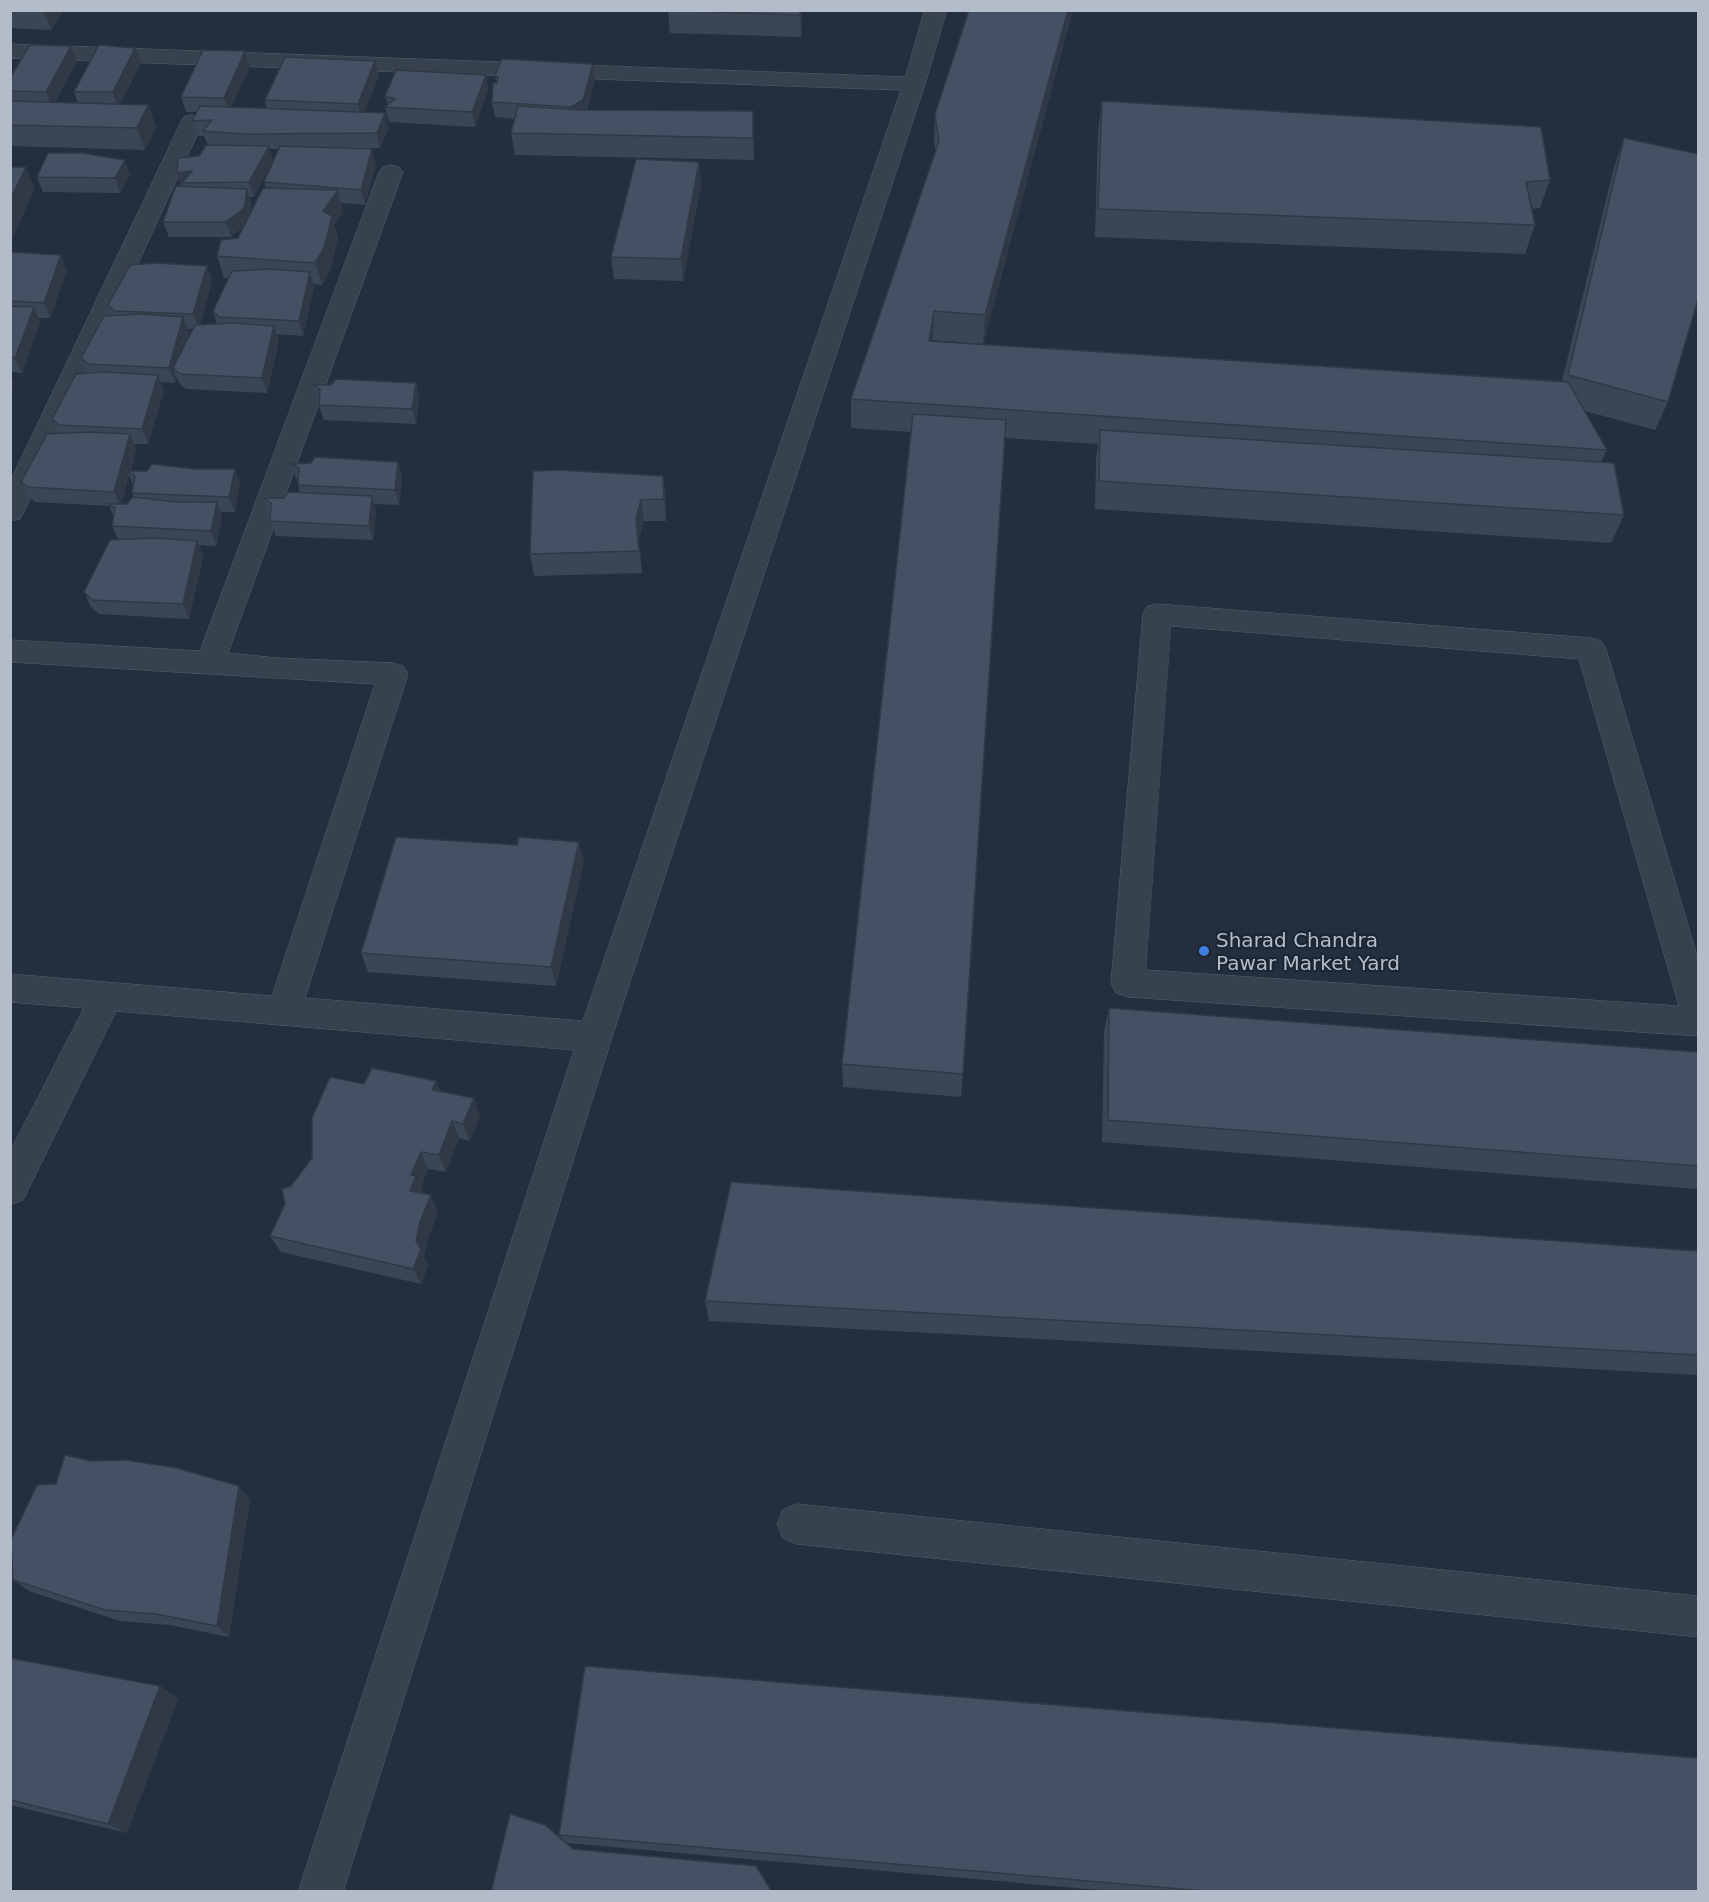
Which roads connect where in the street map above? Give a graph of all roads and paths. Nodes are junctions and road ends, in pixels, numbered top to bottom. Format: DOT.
graph roads {
  1 [pos="936,10"];
  2 [pos="10,51"];
  3 [pos="915,84"];
  4 [pos="192,122"];
  5 [pos="391,172"];
  6 [pos="10,512"];
  7 [pos="10,651"];
  8 [pos="210,662"];
  9 [pos="10,988"];
  10 [pos="108,996"];
  11 [pos="284,1012"];
  12 [pos="1698,1014"];
  13 [pos="1698,1022"];
  14 [pos="595,1037"];
  15 [pos="10,1189"];
  16 [pos="797,1524"];
  17 [pos="1698,1617"];
  18 [pos="320,1892"];
  1 -- 3 [label="street"];
  2 -- 3 [label="street"];
  3 -- 14 [label="street"];
  4 -- 6 [label="street"];
  5 -- 8 [label="street"];
  7 -- 8 [label="street"];
  8 -- 11 [label="street"];
  9 -- 10 [label="street"];
  10 -- 11 [label="street"];
  10 -- 15 [label="street"];
  11 -- 14 [label="street"];
  12 -- 13 [label="street"];
  14 -- 18 [label="street"];
  16 -- 17 [label="street"];
}
